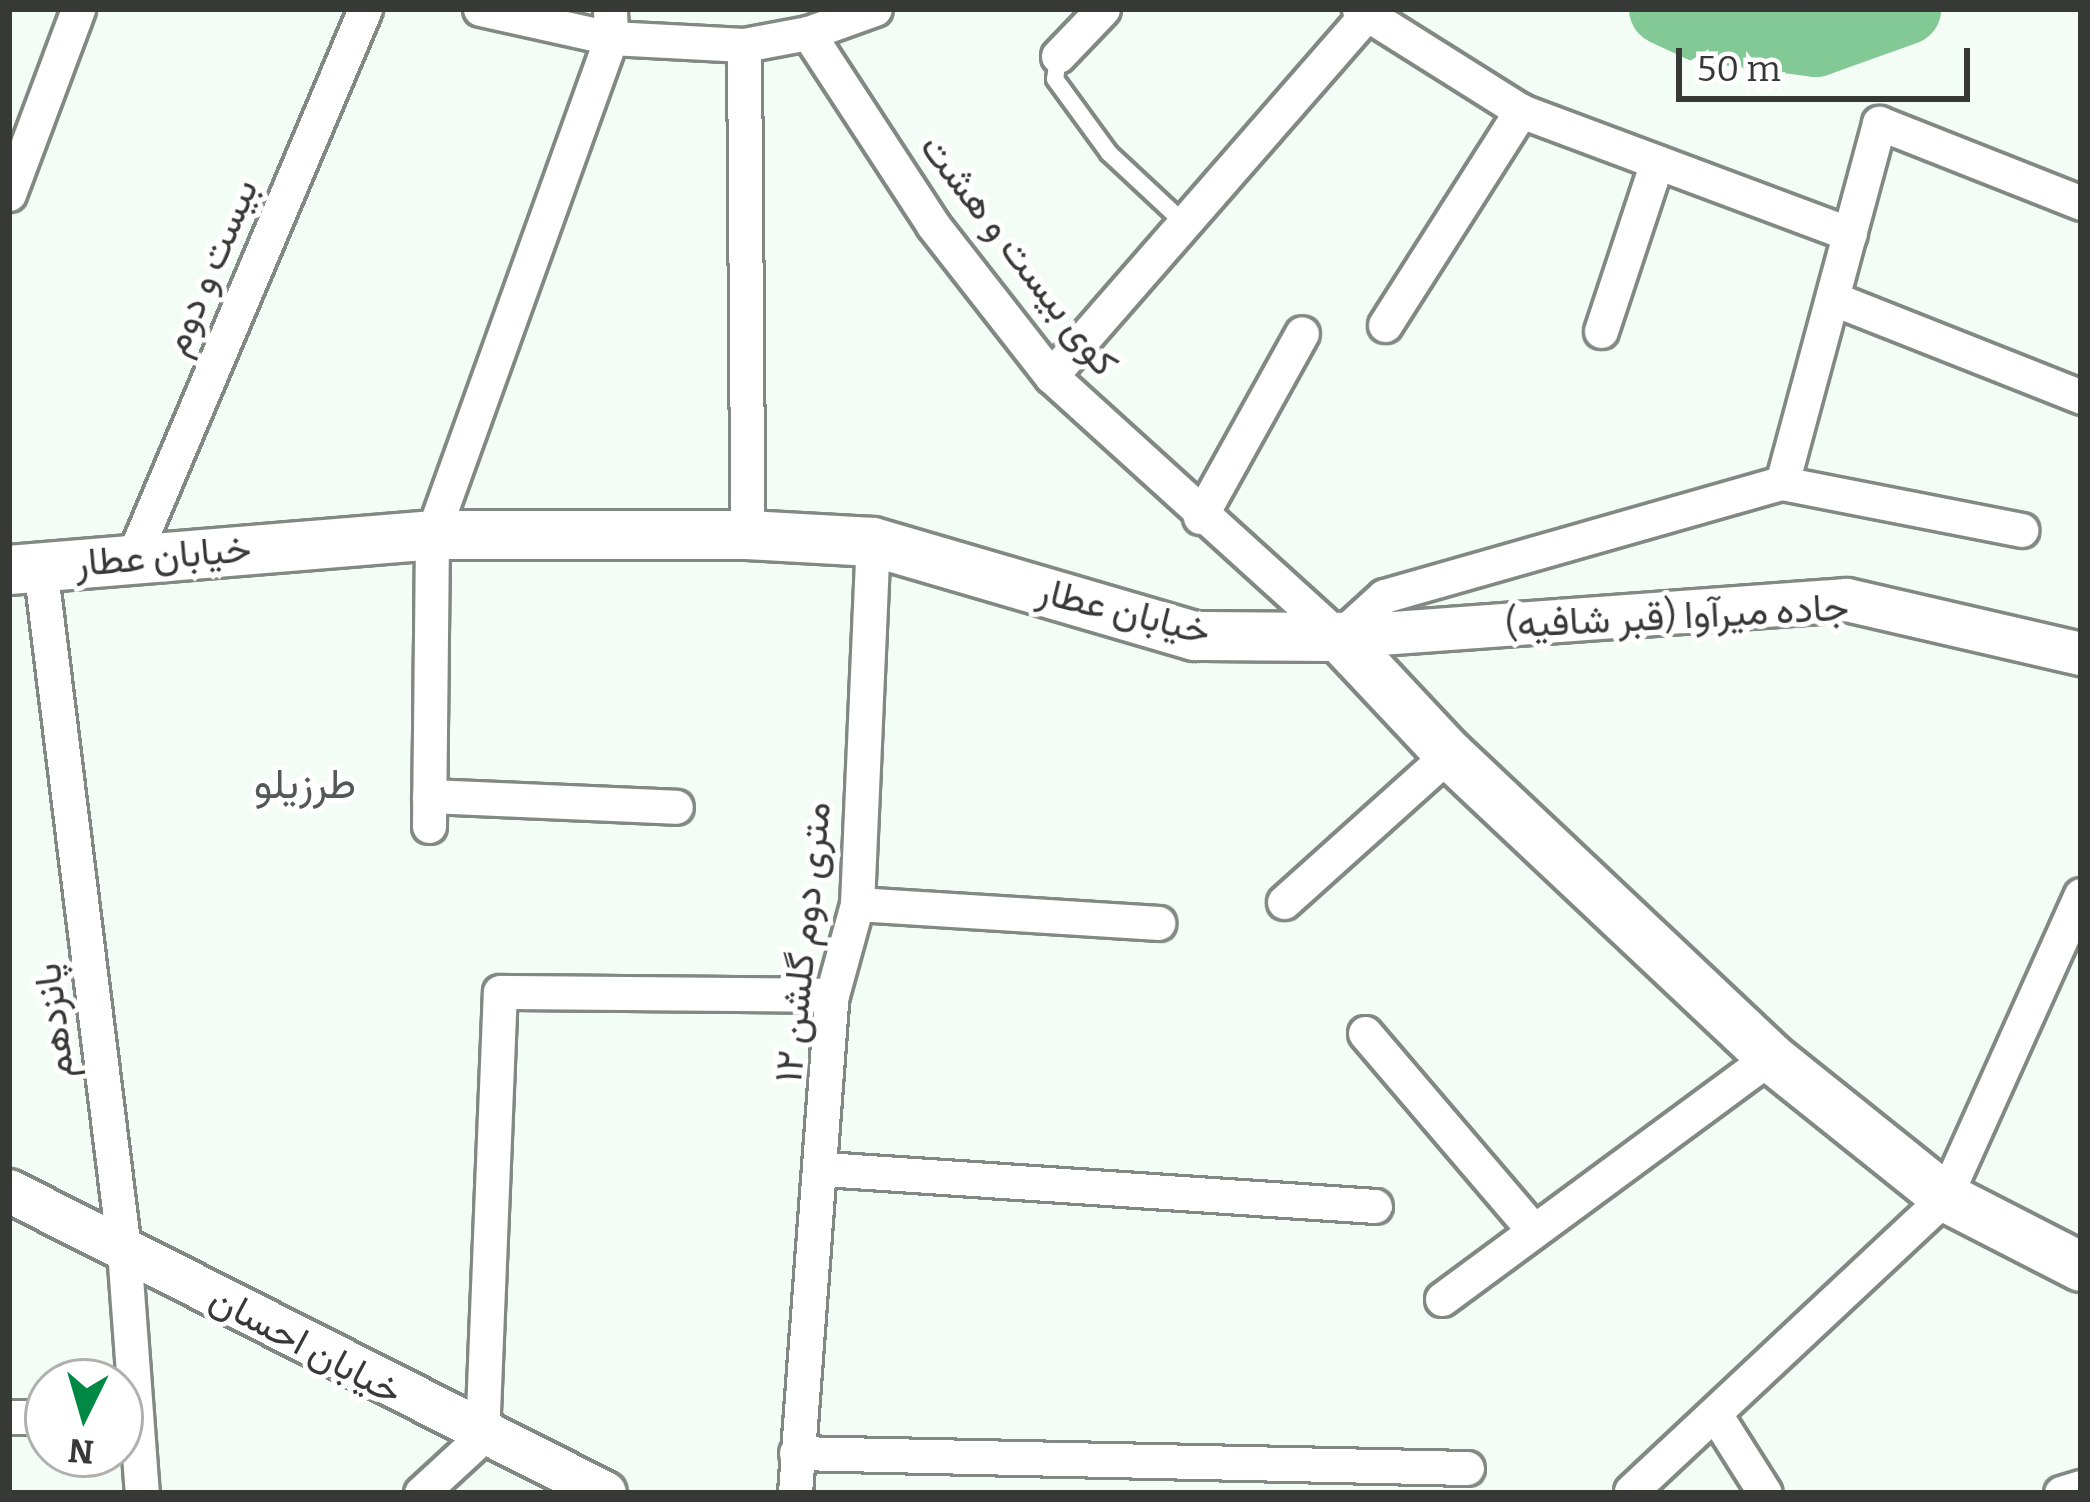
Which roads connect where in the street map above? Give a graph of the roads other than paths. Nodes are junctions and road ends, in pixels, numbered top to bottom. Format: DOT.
graph roads {
  1 [pos="78,9"];
  2 [pos="365,9"];
  3 [pos="480,9"];
  4 [pos="874,9"];
  5 [pos="1103,9"];
  6 [pos="1362,12"];
  7 [pos="611,23"];
  8 [pos="808,33"];
  9 [pos="744,44"];
  10 [pos="1058,56"];
  11 [pos="1522,111"];
  12 [pos="1657,162"];
  13 [pos="9,194"];
  14 [pos="2081,203"];
  15 [pos="1183,223"];
  16 [pos="1850,234"];
  17 [pos="1834,299"];
  18 [pos="1385,325"];
  19 [pos="1601,331"];
  20 [pos="1302,333"];
  21 [pos="1052,376"];
  22 [pos="2081,397"];
  23 [pos="1782,483"];
  24 [pos="1200,517"];
  25 [pos="2021,530"];
  26 [pos="432,535"];
  27 [pos="747,535"];
  28 [pos="873,542"];
  29 [pos="133,557"];
  30 [pos="25,568"];
  31 [pos="1340,637"];
  32 [pos="2081,654"];
  33 [pos="1449,754"];
  34 [pos="676,807"];
  35 [pos="2081,895"];
  36 [pos="1284,902"];
  37 [pos="857,904"];
  38 [pos="1159,923"];
  39 [pos="832,994"];
  40 [pos="1365,1033"];
  41 [pos="1770,1057"];
  42 [pos="824,1168"];
  43 [pos="9,1191"];
  44 [pos="1945,1197"];
  45 [pos="1375,1206"];
  46 [pos="1534,1232"];
  47 [pos="124,1250"];
  48 [pos="2081,1267"];
  49 [pos="1442,1299"];
  50 [pos="127,1358"];
  51 [pos="1715,1414"];
  52 [pos="482,1437"];
  53 [pos="796,1453"];
  54 [pos="1467,1468"];
  55 [pos="2081,1487"];
  56 [pos="1631,1491"];
  57 [pos="422,1493"];
  58 [pos="605,1493"];
  59 [pos="795,1493"];
  60 [pos="1765,1493"];
  61 [pos="2060,1493"];
  1 -- 13 [label="street"];
  2 -- 29 [label="street, بیست و دوم"];
  3 -- 7 [label="street"];
  4 -- 8 [label="street"];
  5 -- 10 [label="street"];
  6 -- 11 [label="street"];
  6 -- 15 [label="street"];
  7 -- 9 [label="street"];
  7 -- 26 [label="street"];
  8 -- 9 [label="street"];
  8 -- 21 [label="street, کوی بیست و هشت"];
  9 -- 27 [label="street"];
  10 -- 15 [label="lane"];
  11 -- 12 [label="street"];
  11 -- 18 [label="street"];
  12 -- 16 [label="street"];
  12 -- 19 [label="street"];
  14 -- 16 [label="street"];
  15 -- 21 [label="street"];
  16 -- 17 [label="street"];
  17 -- 22 [label="street"];
  17 -- 23 [label="street"];
  20 -- 24 [label="street"];
  21 -- 24 [label="street, کوی بیست و هشت"];
  23 -- 25 [label="street"];
  23 -- 31 [label="street"];
  24 -- 31 [label="street, کوی بیست و هشت"];
  26 -- 27 [label="main road, خیابان عطار"];
  26 -- 29 [label="main road, خیابان عطار"];
  26 -- 34 [label="street"];
  27 -- 28 [label="main road, خیابان عطار"];
  28 -- 31 [label="main road, خیابان عطار"];
  28 -- 37 [label="street, ۱۲ متری دوم گلشن"];
  29 -- 30 [label="main road, خیابان عطار"];
  30 -- 47 [label="street, پانزدهم"];
  31 -- 32 [label="street, جاده میرآوا (قبر شافیه)"];
  31 -- 33 [label="main road"];
  33 -- 36 [label="street"];
  33 -- 41 [label="main road"];
  35 -- 44 [label="street"];
  37 -- 38 [label="street"];
  37 -- 39 [label="street, ۱۲ متری دوم گلشن"];
  39 -- 42 [label="street, ۱۲ متری دوم گلشن"];
  39 -- 52 [label="street"];
  40 -- 46 [label="street"];
  41 -- 44 [label="main road"];
  41 -- 46 [label="street"];
  42 -- 45 [label="street"];
  42 -- 53 [label="street, ۱۲ متری دوم گلشن"];
  43 -- 47 [label="street, خیابان احسان"];
  44 -- 48 [label="main road"];
  44 -- 51 [label="street"];
  46 -- 49 [label="street"];
  47 -- 50 [label="street, پانزدهم"];
  47 -- 52 [label="street, خیابان احسان"];
  51 -- 56 [label="street"];
  51 -- 60 [label="street"];
  52 -- 57 [label="street"];
  52 -- 58 [label="street, خیابان احسان"];
  53 -- 54 [label="street"];
  53 -- 59 [label="street, ۱۲ متری دوم گلشن"];
  55 -- 61 [label="street"];
}
